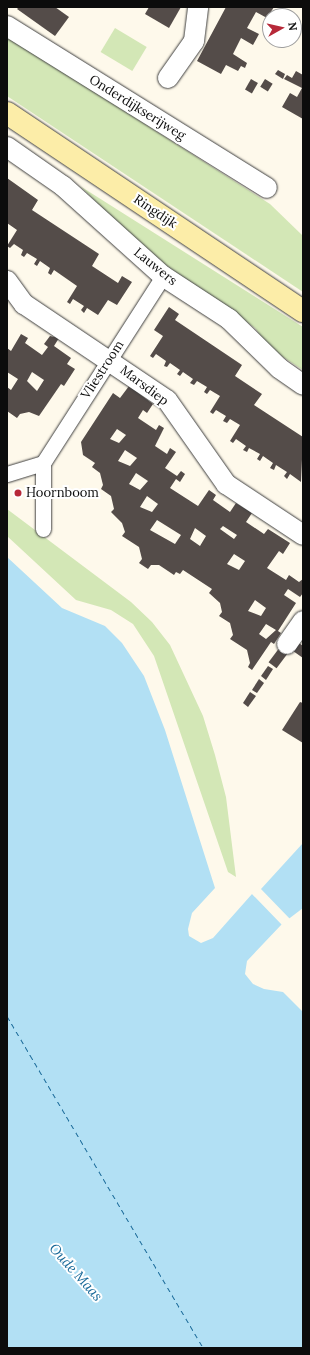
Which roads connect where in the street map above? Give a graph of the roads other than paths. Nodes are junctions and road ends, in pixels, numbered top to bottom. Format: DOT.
graph roads {
  1 [pos="198,7"];
  2 [pos="7,26"];
  3 [pos="168,78"];
  4 [pos="7,113"];
  5 [pos="7,148"];
  6 [pos="267,188"];
  7 [pos="163,276"];
  8 [pos="7,281"];
  9 [pos="303,311"];
  10 [pos="109,360"];
  11 [pos="303,385"];
  12 [pos="43,463"];
  13 [pos="7,474"];
  14 [pos="43,529"];
  15 [pos="303,535"];
  16 [pos="303,621"];
  17 [pos="287,644"];
  1 -- 3 [label="street"];
  2 -- 6 [label="street, Onderdijkserijweg"];
  4 -- 9 [label="main road, Ringdijk"];
  5 -- 7 [label="street, Lauwers"];
  7 -- 10 [label="street, Vliestroom"];
  7 -- 11 [label="street, Lauwers"];
  8 -- 10 [label="street, Marsdiep"];
  10 -- 12 [label="street, Vliestroom"];
  10 -- 15 [label="street, Marsdiep"];
  12 -- 13 [label="street"];
  12 -- 14 [label="street"];
  16 -- 17 [label="street"];
}
